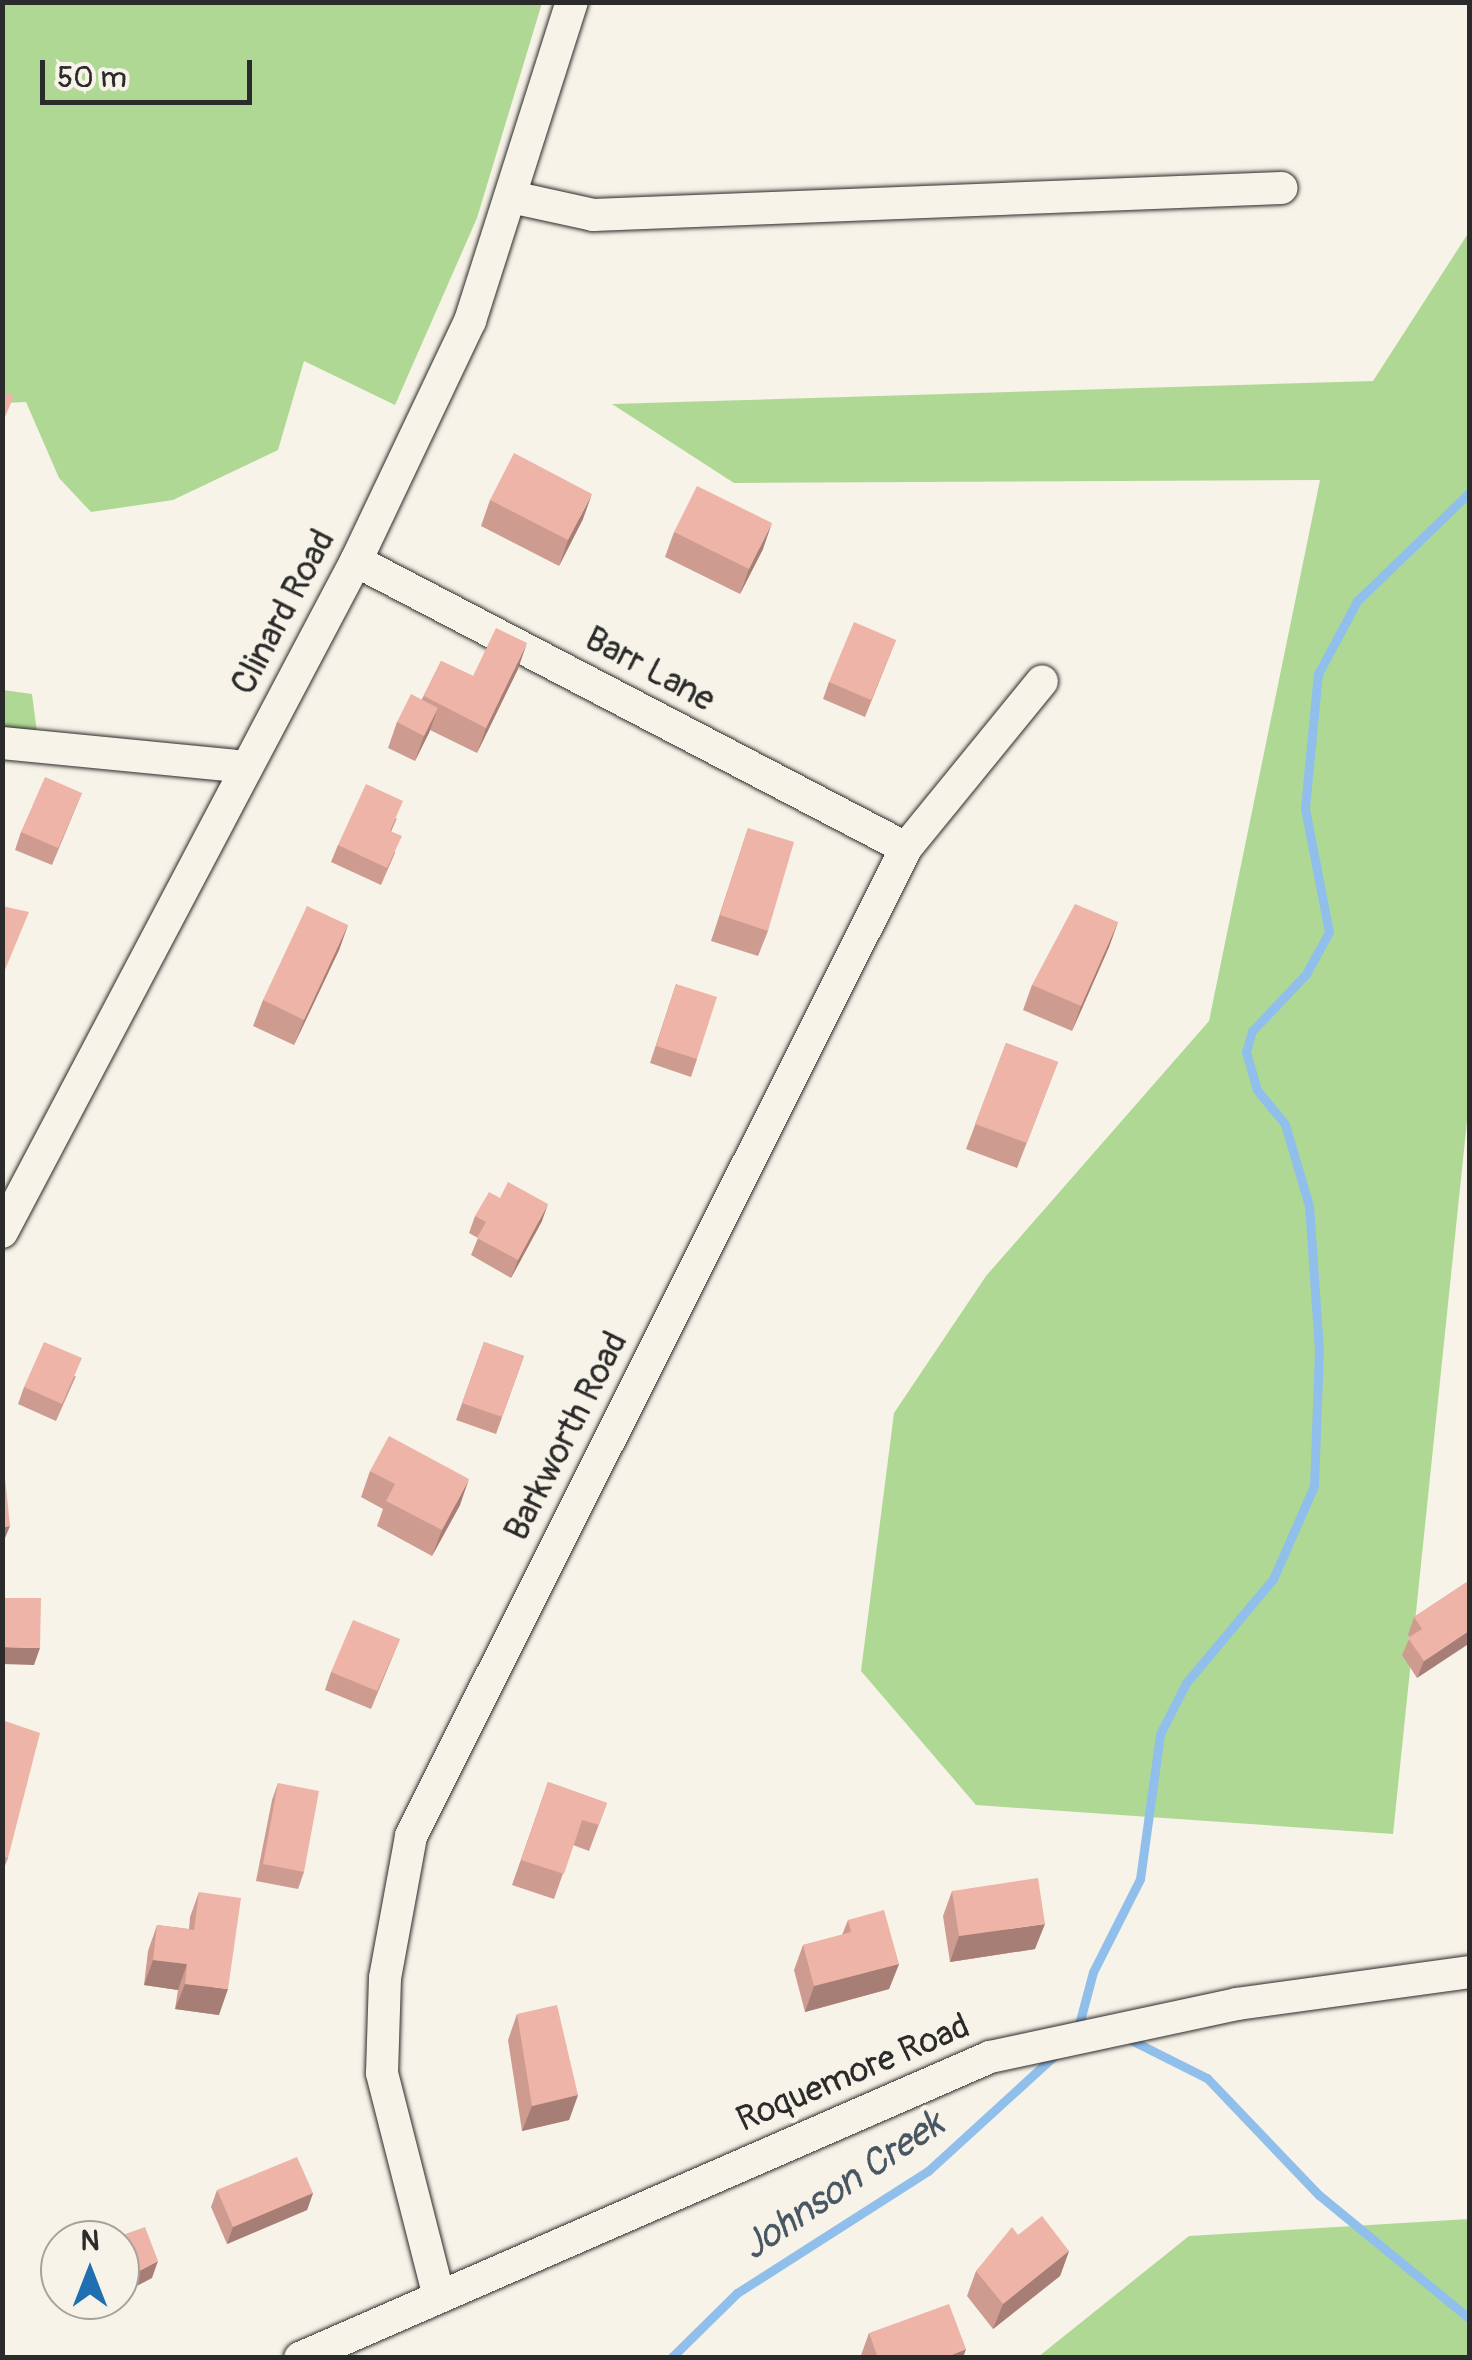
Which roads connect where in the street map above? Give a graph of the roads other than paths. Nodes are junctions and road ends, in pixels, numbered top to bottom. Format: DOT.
graph roads {
  1 [pos="572,2"];
  2 [pos="1281,188"];
  3 [pos="516,198"];
  4 [pos="356,561"];
  5 [pos="1042,681"];
  6 [pos="2,743"];
  7 [pos="247,767"];
  8 [pos="906,848"];
  9 [pos="2,1232"];
  10 [pos="1470,1972"];
  11 [pos="438,2293"];
  12 [pos="300,2358"];
  1 -- 3 [label="street, Clinard Road"];
  2 -- 3 [label="street"];
  3 -- 4 [label="street, Clinard Road"];
  4 -- 7 [label="street, Clinard Road"];
  4 -- 8 [label="street, Barr Lane"];
  5 -- 8 [label="street, Barkworth Road"];
  6 -- 7 [label="street"];
  7 -- 9 [label="street, Clinard Road"];
  8 -- 11 [label="street, Barkworth Road"];
  10 -- 11 [label="street, Roquemore Road"];
  11 -- 12 [label="street, Roquemore Road"];
}
